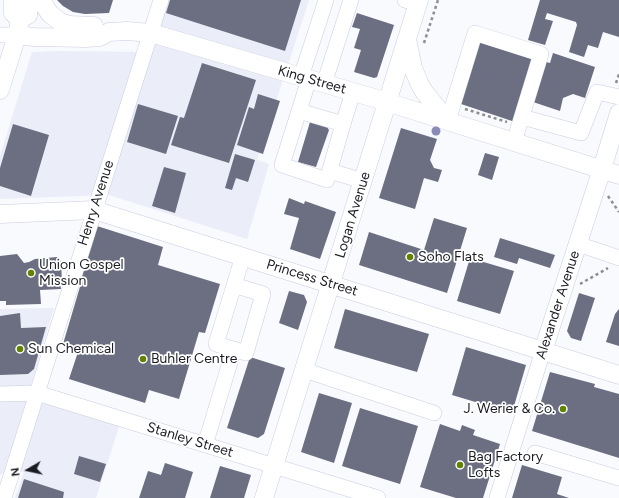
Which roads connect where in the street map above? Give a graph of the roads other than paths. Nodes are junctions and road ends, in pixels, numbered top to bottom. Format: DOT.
graph roads {
  1 [pos="13,0"];
  2 [pos="30,0"];
  3 [pos="41,0"];
  4 [pos="161,0"];
  5 [pos="326,0"];
  6 [pos="351,0"];
  7 [pos="414,1"];
  8 [pos="13,29"];
  9 [pos="109,32"];
  10 [pos="151,33"];
  11 [pos="415,42"];
  12 [pos="311,80"];
  13 [pos="0,90"];
  14 [pos="353,92"];
  15 [pos="619,97"];
  16 [pos="387,102"];
  17 [pos="299,111"];
  18 [pos="619,113"];
  19 [pos="522,116"];
  20 [pos="448,121"];
  21 [pos="344,124"];
  22 [pos="514,142"];
  23 [pos="602,169"];
  24 [pos="330,171"];
  25 [pos="619,175"];
  26 [pos="363,181"];
  27 [pos="94,210"];
  28 [pos="0,214"];
  29 [pos="578,244"];
  30 [pos="243,256"];
  31 [pos="616,262"];
  32 [pos="332,284"];
  33 [pos="234,285"];
  34 [pos="234,349"];
  35 [pos="543,351"];
  36 [pos="304,370"];
  37 [pos="619,375"];
  38 [pos="37,393"];
  39 [pos="0,394"];
  40 [pos="434,412"];
  41 [pos="205,445"];
  42 [pos="535,453"];
  43 [pos="274,466"];
  44 [pos="619,478"];
  45 [pos="4,498"];
  46 [pos="264,498"];
  47 [pos="378,498"];
  48 [pos="496,498"];
  1 -- 8 [label="main road"];
  2 -- 8 [label="main road"];
  3 -- 9 [label="main road"];
  4 -- 10 [label="street, Henry Avenue"];
  5 -- 12 [label="street"];
  6 -- 12 [label="street"];
  7 -- 11 [label="main road, Logan Avenue"];
  8 -- 9 [label="main road, King Street"];
  8 -- 13 [label="main road"];
  9 -- 10 [label="main road, King Street"];
  10 -- 12 [label="main road, King Street"];
  10 -- 27 [label="street, Henry Avenue"];
  11 -- 16 [label="main road, Logan Avenue"];
  11 -- 20 [label="main road"];
  12 -- 14 [label="main road, King Street"];
  12 -- 17 [label="street"];
  14 -- 16 [label="main road, King Street"];
  14 -- 21 [label="street"];
  15 -- 19 [label="street"];
  16 -- 20 [label="main road, King Street"];
  16 -- 26 [label="main road, Logan Avenue"];
  17 -- 21 [label="street"];
  17 -- 24 [label="street"];
  18 -- 23 [label="main road, Alexander Avenue"];
  19 -- 20 [label="street"];
  19 -- 22 [label="street"];
  20 -- 22 [label="main road, King Street"];
  21 -- 24 [label="street"];
  22 -- 23 [label="main road, King Street"];
  23 -- 25 [label="main road, King Street"];
  23 -- 29 [label="main road, Alexander Avenue"];
  24 -- 26 [label="street"];
  26 -- 32 [label="main road, Logan Avenue"];
  27 -- 28 [label="main road, Princess Street"];
  27 -- 30 [label="main road, Princess Street"];
  27 -- 38 [label="street, Henry Avenue"];
  29 -- 31 [label="street"];
  29 -- 35 [label="main road, Alexander Avenue"];
  30 -- 32 [label="main road, Princess Street"];
  30 -- 33 [label="street"];
  32 -- 35 [label="main road, Princess Street"];
  32 -- 36 [label="main road, Logan Avenue"];
  33 -- 34 [label="street"];
  33 -- 34 [label="street"];
  34 -- 41 [label="street"];
  35 -- 37 [label="main road, Princess Street"];
  35 -- 48 [label="street, Alexander Avenue"];
  36 -- 40 [label="street"];
  36 -- 43 [label="main road, Logan Avenue"];
  38 -- 39 [label="street, Stanley Street"];
  38 -- 41 [label="street, Stanley Street"];
  38 -- 45 [label="street, Henry Avenue"];
  41 -- 43 [label="street, Stanley Street"];
  42 -- 44 [label="street"];
  43 -- 46 [label="main road, Logan Avenue"];
  43 -- 47 [label="street, Stanley Street"];
}
